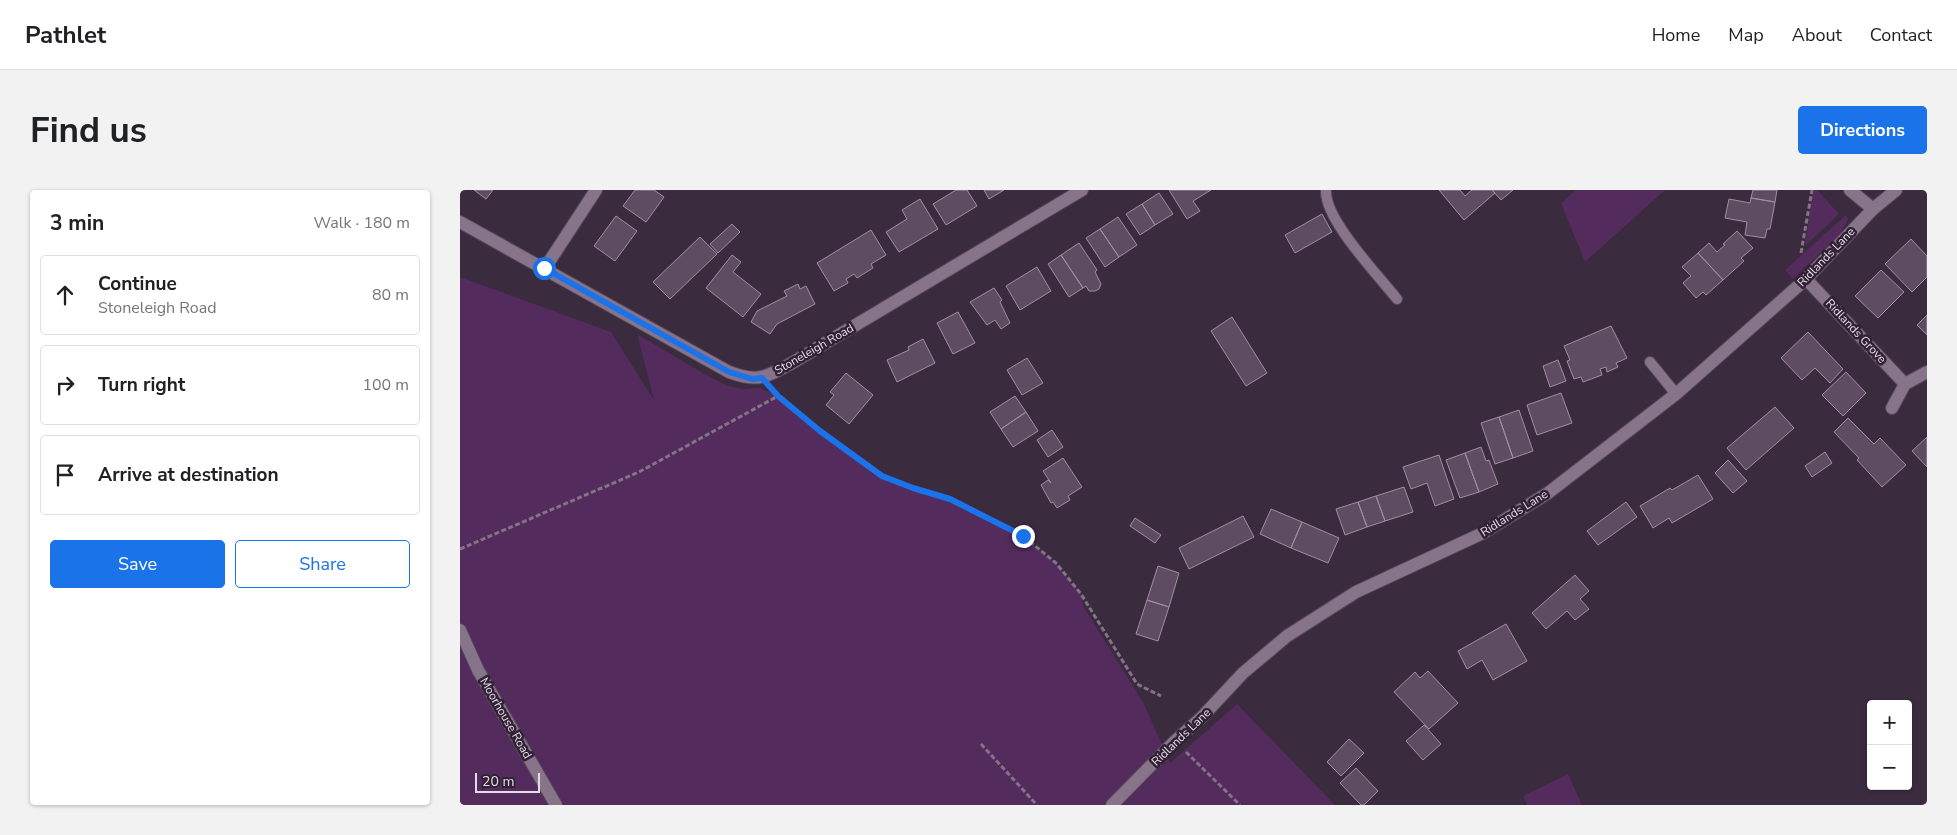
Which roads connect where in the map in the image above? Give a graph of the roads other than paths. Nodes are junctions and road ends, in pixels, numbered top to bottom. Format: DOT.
graph roads {
  1 [pos="596,190"];
  2 [pos="1082,190"];
  3 [pos="1326,190"];
  4 [pos="1850,190"];
  5 [pos="1896,190"];
  6 [pos="1873,209"];
  7 [pos="460,222"];
  8 [pos="544,268"];
  9 [pos="1806,279"];
  10 [pos="1398,299"];
  11 [pos="1650,362"];
  12 [pos="1927,372"];
  13 [pos="1905,384"];
  14 [pos="1676,394"];
  15 [pos="1892,408"];
  16 [pos="460,630"];
  17 [pos="556,805"];
  18 [pos="1112,805"];
  1 -- 8 [label="street"];
  2 -- 8 [label="street, Stoneleigh Road"];
  3 -- 10 [label="lane"];
  4 -- 6 [label="street"];
  5 -- 6 [label="street, Ridlands Lane"];
  6 -- 9 [label="street, Ridlands Lane"];
  7 -- 8 [label="street, Stoneleigh Road"];
  9 -- 13 [label="street, Ridlands Grove"];
  9 -- 14 [label="street, Ridlands Lane"];
  11 -- 14 [label="lane"];
  12 -- 13 [label="street"];
  13 -- 15 [label="street"];
  14 -- 18 [label="street, Ridlands Lane"];
  16 -- 17 [label="street, Moorhouse Road"];
}
